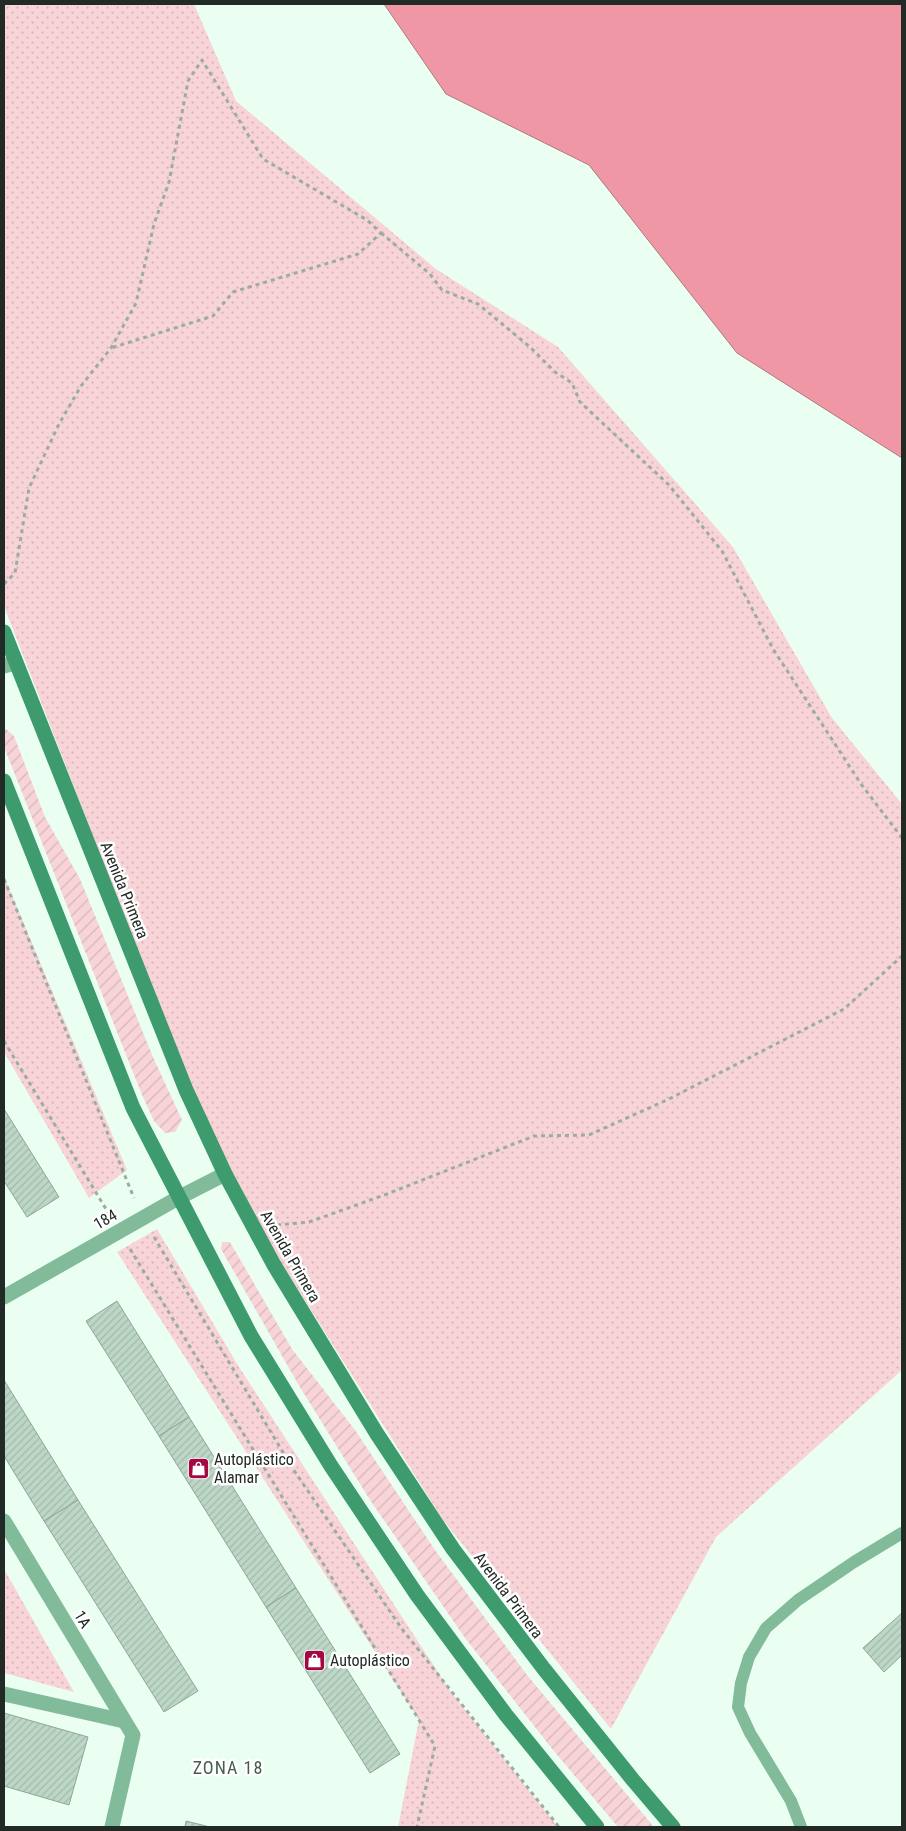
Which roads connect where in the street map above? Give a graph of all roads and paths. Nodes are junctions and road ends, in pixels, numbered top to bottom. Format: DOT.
graph roads {
  1 [pos="381,233"];
  2 [pos="111,348"];
  3 [pos="4,584"];
  4 [pos="4,632"];
  5 [pos="9,665"];
  6 [pos="4,781"];
  7 [pos="902,838"];
  8 [pos="902,956"];
  9 [pos="4,1041"];
  10 [pos="226,1174"];
  11 [pos="178,1198"];
  12 [pos="254,1228"];
  13 [pos="120,1231"];
  14 [pos="4,1297"];
  15 [pos="4,1520"];
  16 [pos="902,1533"];
  17 [pos="4,1694"];
  18 [pos="124,1721"];
  19 [pos="112,1827"];
  20 [pos="417,1827"];
  21 [pos="597,1827"];
  22 [pos="674,1827"];
  23 [pos="801,1827"];
  1 -- 2 [label="path"];
  1 -- 2 [label="path"];
  1 -- 7 [label="path"];
  2 -- 3 [label="path"];
  4 -- 5 [label="street, Avenida Primera"];
  5 -- 10 [label="street, Avenida Primera"];
  6 -- 11 [label="street"];
  8 -- 12 [label="path"];
  9 -- 13 [label="path"];
  10 -- 11 [label="street, 184"];
  10 -- 12 [label="street, Avenida Primera"];
  11 -- 13 [label="street, 184"];
  11 -- 21 [label="street"];
  12 -- 22 [label="street, Avenida Primera"];
  13 -- 14 [label="street, 184"];
  13 -- 20 [label="path"];
  15 -- 18 [label="street, 1A"];
  16 -- 23 [label="lane"];
  17 -- 18 [label="street"];
  18 -- 19 [label="street, 1A"];
}
